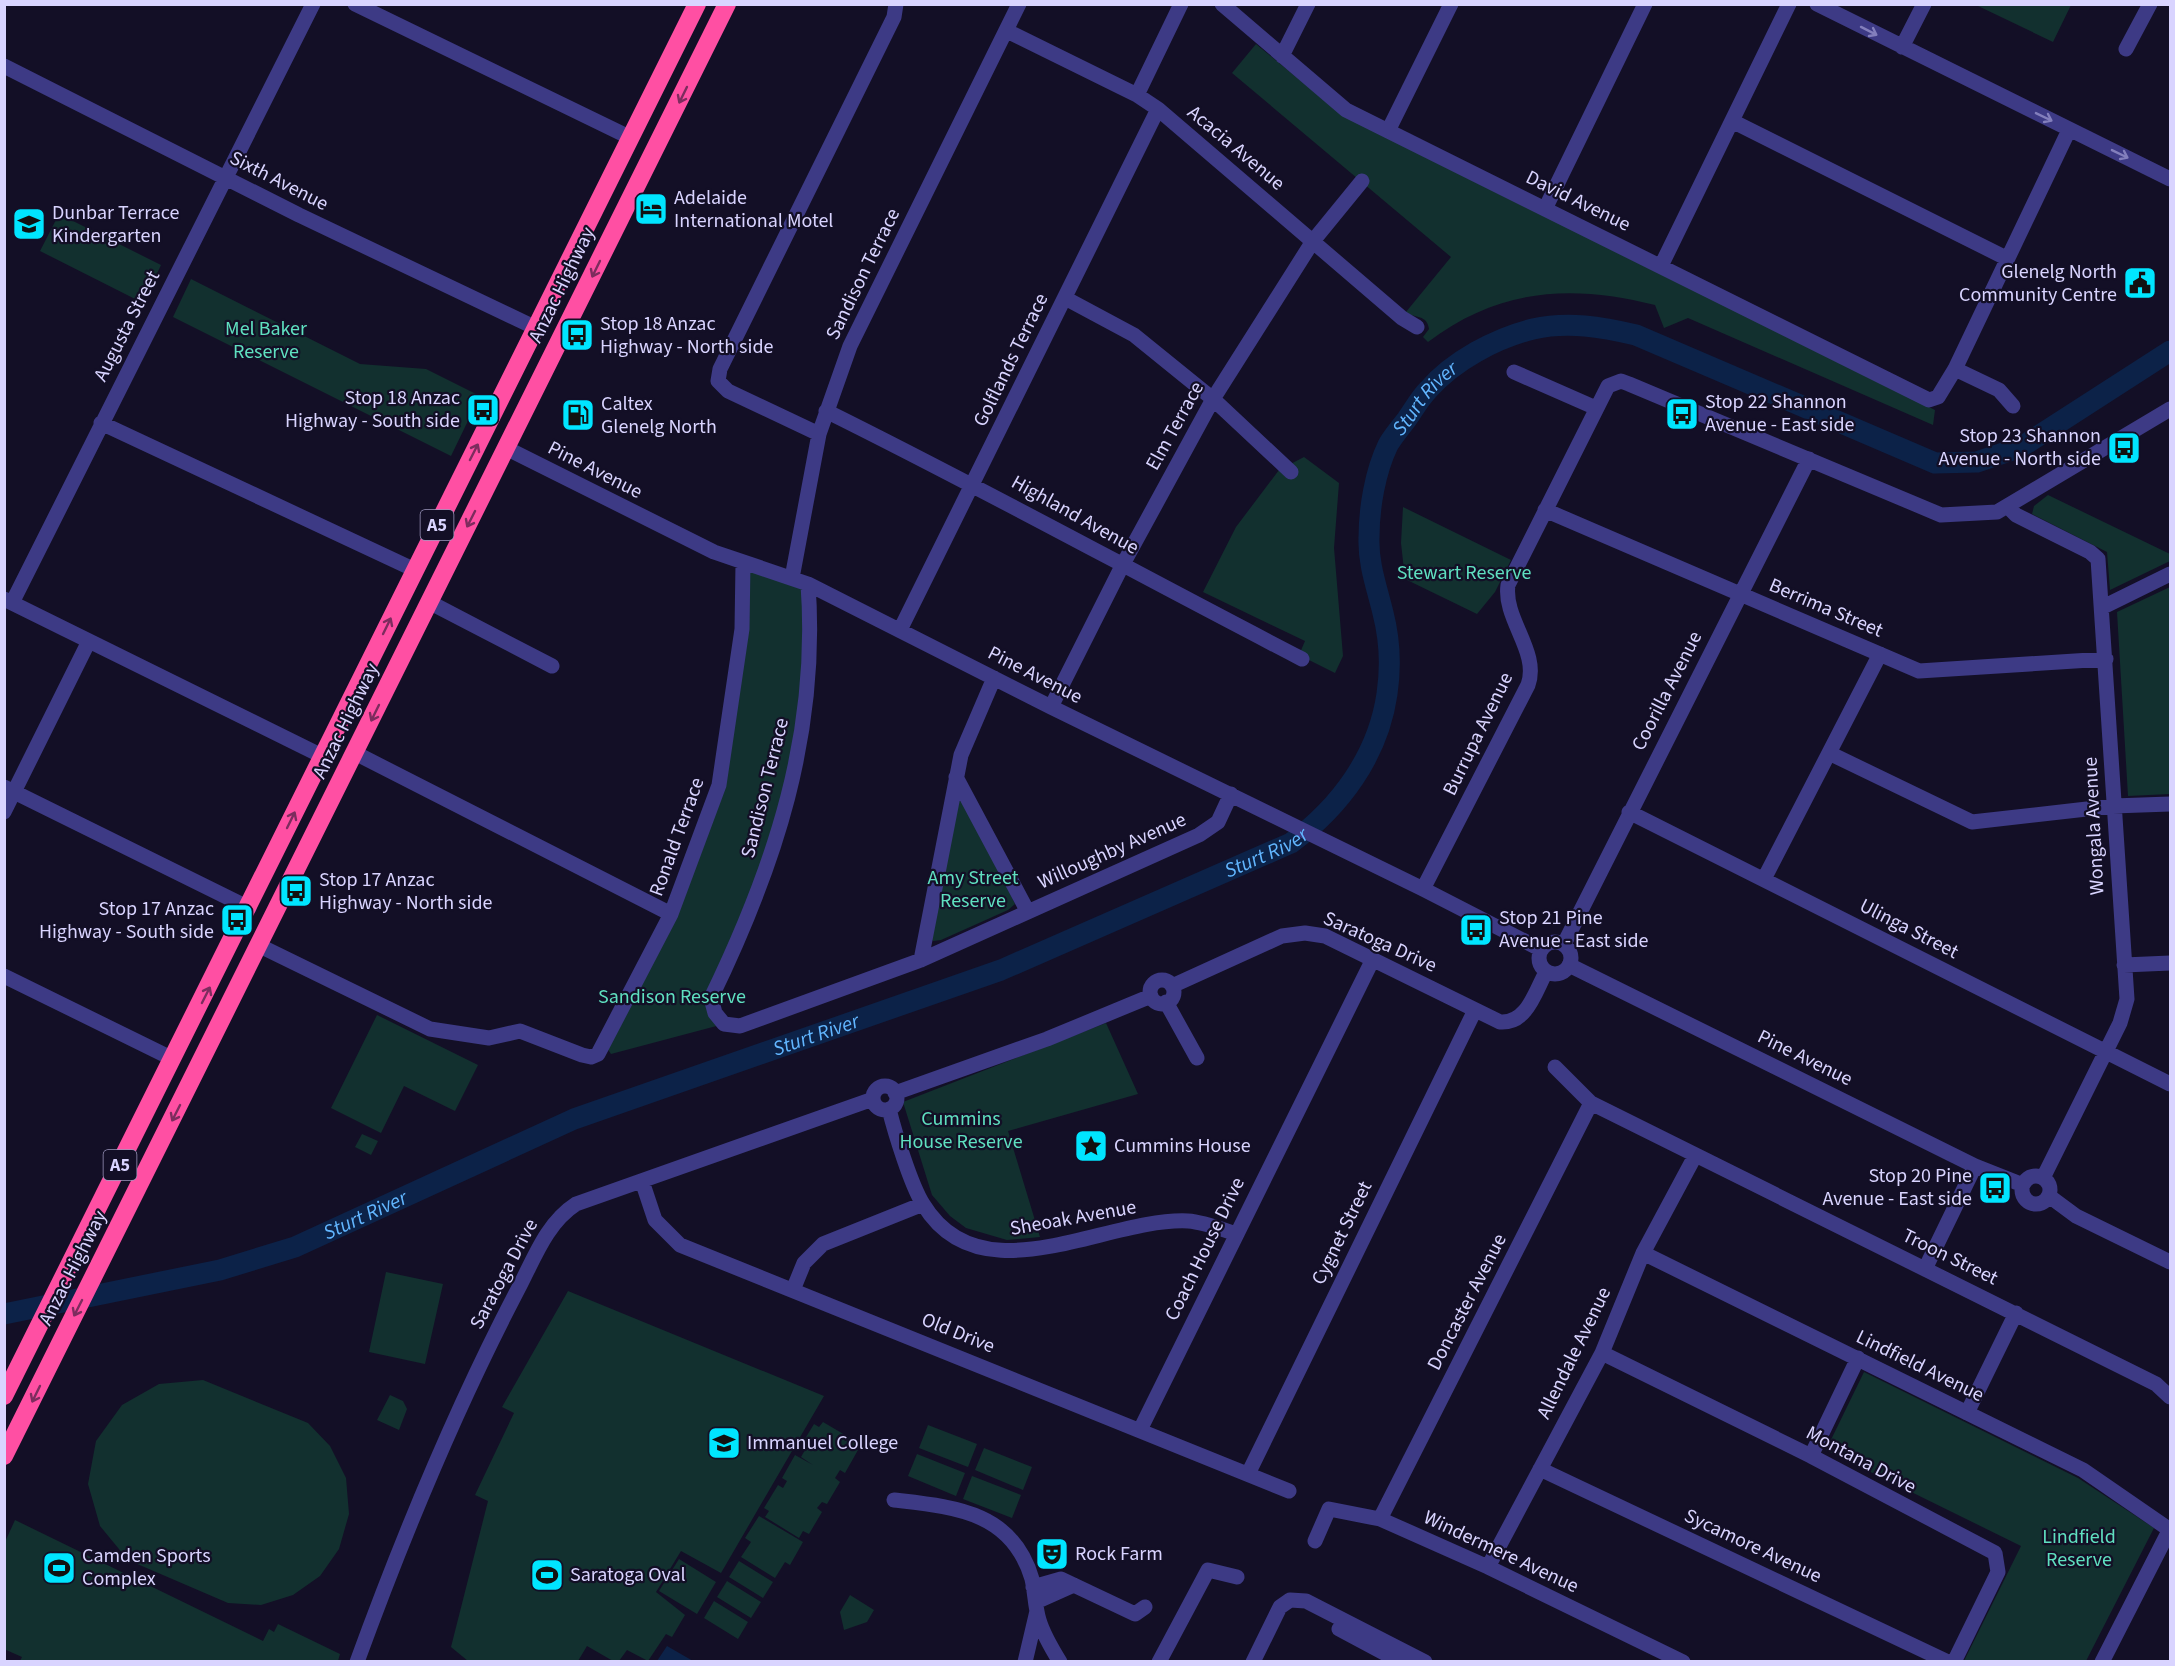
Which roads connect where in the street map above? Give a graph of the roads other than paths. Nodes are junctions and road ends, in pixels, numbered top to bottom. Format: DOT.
graph roads {
  1 [pos="313,4"];
  2 [pos="356,4"];
  3 [pos="697,4"];
  4 [pos="727,4"];
  5 [pos="896,4"];
  6 [pos="1019,4"];
  7 [pos="1181,4"];
  8 [pos="1222,4"];
  9 [pos="1308,4"];
  10 [pos="1450,4"];
  11 [pos="1644,4"];
  12 [pos="1789,4"];
  13 [pos="1817,4"];
  14 [pos="1924,4"];
  15 [pos="2150,4"];
  16 [pos="716,26"];
  17 [pos="684,29"];
  18 [pos="1007,31"];
  19 [pos="1902,47"];
  20 [pos="674,49"];
  21 [pos="2126,49"];
  22 [pos="1282,56"];
  23 [pos="700,60"];
  24 [pos="4,66"];
  25 [pos="1137,94"];
  26 [pos="1158,109"];
  27 [pos="1732,121"];
  28 [pos="2069,130"];
  29 [pos="1388,131"];
  30 [pos="629,137"];
  31 [pos="225,177"];
  32 [pos="2170,178"];
  33 [pos="1362,181"];
  34 [pos="1545,209"];
  35 [pos="1313,241"];
  36 [pos="2006,258"];
  37 [pos="1661,266"];
  38 [pos="1065,298"];
  39 [pos="1417,327"];
  40 [pos="536,328"];
  41 [pos="1955,369"];
  42 [pos="1514,372"];
  43 [pos="1213,399"];
  44 [pos="2013,406"];
  45 [pos="1596,408"];
  46 [pos="2170,409"];
  47 [pos="826,411"];
  48 [pos="101,423"];
  49 [pos="819,435"];
  50 [pos="506,448"];
  51 [pos="1809,459"];
  52 [pos="1291,472"];
  53 [pos="973,484"];
  54 [pos="2007,506"];
  55 [pos="1545,510"];
  56 [pos="743,564"];
  57 [pos="1122,566"];
  58 [pos="414,570"];
  59 [pos="2170,574"];
  60 [pos="792,578"];
  61 [pos="808,584"];
  62 [pos="1741,594"];
  63 [pos="8,601"];
  64 [pos="429,602"];
  65 [pos="2103,607"];
  66 [pos="900,630"];
  67 [pos="89,641"];
  68 [pos="405,652"];
  69 [pos="1880,654"];
  70 [pos="371,658"];
  71 [pos="1302,659"];
  72 [pos="2106,659"];
  73 [pos="552,666"];
  74 [pos="994,678"];
  75 [pos="389,683"];
  76 [pos="358,684"];
  77 [pos="1051,707"];
  78 [pos="355,753"];
  79 [pos="1829,753"];
  80 [pos="322,756"];
  81 [pos="956,777"];
  82 [pos="10,789"];
  83 [pos="1232,794"];
  84 [pos="2170,804"];
  85 [pos="2113,806"];
  86 [pos="4,812"];
  87 [pos="1629,812"];
  88 [pos="1764,879"];
  89 [pos="1423,889"];
  90 [pos="249,908"];
  91 [pos="1028,912"];
  92 [pos="671,914"];
  93 [pos="1564,944"];
  94 [pos="260,946"];
  95 [pos="1540,949"];
  96 [pos="1374,959"];
  97 [pos="921,960"];
  98 [pos="2170,963"];
  99 [pos="1569,965"];
  100 [pos="2124,965"];
  101 [pos="1546,972"];
  102 [pos="4,975"];
  103 [pos="1172,986"];
  104 [pos="1151,996"];
  105 [pos="1166,1002"];
  106 [pos="1475,1010"];
  107 [pos="227,1012"];
  108 [pos="724,1024"];
  109 [pos="2106,1052"];
  110 [pos="1197,1058"];
  111 [pos="173,1059"];
  112 [pos="1555,1067"];
  113 [pos="192,1082"];
  114 [pos="161,1083"];
  115 [pos="2170,1084"];
  116 [pos="895,1093"];
  117 [pos="873,1100"];
  118 [pos="1591,1103"];
  119 [pos="889,1109"];
  120 [pos="1695,1156"];
  121 [pos="1975,1166"];
  122 [pos="2043,1178"];
  123 [pos="642,1181"];
  124 [pos="2023,1185"];
  125 [pos="2049,1196"];
  126 [pos="923,1204"];
  127 [pos="1236,1234"];
  128 [pos="1643,1253"];
  129 [pos="2170,1262"];
  130 [pos="1925,1269"];
  131 [pos="793,1290"];
  132 [pos="2016,1313"];
  133 [pos="1602,1353"];
  134 [pos="1858,1358"];
  135 [pos="4,1396"];
  136 [pos="2170,1397"];
  137 [pos="1967,1413"];
  138 [pos="1140,1430"];
  139 [pos="4,1456"];
  140 [pos="1811,1456"];
  141 [pos="1540,1469"];
  142 [pos="1248,1474"];
  143 [pos="1289,1491"];
  144 [pos="894,1500"];
  145 [pos="1380,1519"];
  146 [pos="2170,1530"];
  147 [pos="1316,1541"];
  148 [pos="1488,1567"];
  149 [pos="1237,1577"];
  150 [pos="1036,1600"];
  151 [pos="1299,1602"];
  152 [pos="1145,1607"];
  153 [pos="357,1662"];
  154 [pos="1025,1662"];
  155 [pos="1060,1662"];
  156 [pos="1159,1662"];
  157 [pos="1253,1662"];
  158 [pos="1401,1662"];
  159 [pos="1425,1662"];
  160 [pos="1683,1662"];
  161 [pos="1948,1662"];
  162 [pos="1954,1662"];
  163 [pos="2102,1662"];
  1 -- 31 [label="street, Augusta Street"];
  2 -- 30 [label="street"];
  3 -- 17 [label="highway, Anzac Highway / A5"];
  4 -- 16 [label="highway, Anzac Highway / A5"];
  5 -- 49 [label="street"];
  6 -- 18 [label="street, Sandison Terrace"];
  7 -- 25 [label="street"];
  8 -- 22 [label="street, David Avenue"];
  9 -- 22 [label="street"];
  10 -- 29 [label="street"];
  11 -- 34 [label="street"];
  12 -- 27 [label="street"];
  13 -- 19 [label="street, one-way"];
  14 -- 19 [label="street"];
  15 -- 21 [label="street"];
  16 -- 17 [label="highway"];
  16 -- 23 [label="highway, Anzac Highway / A5"];
  17 -- 20 [label="highway, Anzac Highway / A5"];
  18 -- 25 [label="street, Acacia Avenue"];
  18 -- 47 [label="street, Sandison Terrace"];
  19 -- 28 [label="street, one-way"];
  20 -- 23 [label="highway"];
  20 -- 30 [label="highway, Anzac Highway / A5"];
  22 -- 29 [label="street, David Avenue"];
  23 -- 50 [label="highway, Anzac Highway / A5, one-way"];
  24 -- 31 [label="street, Sixth Avenue"];
  25 -- 26 [label="street, Acacia Avenue"];
  26 -- 35 [label="street, Acacia Avenue"];
  26 -- 38 [label="street, Golflands Terrace"];
  27 -- 36 [label="street"];
  27 -- 37 [label="street"];
  28 -- 32 [label="street, one-way"];
  28 -- 36 [label="street"];
  29 -- 34 [label="street, David Avenue"];
  30 -- 40 [label="highway, Anzac Highway / A5"];
  31 -- 40 [label="street, Sixth Avenue"];
  31 -- 48 [label="street, Augusta Street"];
  33 -- 35 [label="street, Elm Terrace"];
  34 -- 37 [label="street, David Avenue"];
  35 -- 39 [label="street, Acacia Avenue"];
  35 -- 43 [label="street, Elm Terrace"];
  36 -- 41 [label="street"];
  37 -- 41 [label="street, David Avenue"];
  38 -- 43 [label="street"];
  38 -- 53 [label="street, Golflands Terrace"];
  58 -- 40 [label="highway, Anzac Highway / A5, one-way"];
  41 -- 44 [label="street"];
  42 -- 45 [label="street"];
  43 -- 52 [label="street"];
  43 -- 57 [label="street, Elm Terrace"];
  45 -- 51 [label="street, Burrupa Avenue"];
  45 -- 55 [label="street, Burrupa Avenue"];
  46 -- 54 [label="street"];
  47 -- 49 [label="street, Sandison Terrace"];
  47 -- 53 [label="street, Highland Avenue"];
  48 -- 58 [label="street"];
  48 -- 63 [label="street, Augusta Street"];
  49 -- 60 [label="street, Sandison Terrace"];
  50 -- 56 [label="street, Pine Avenue"];
  50 -- 64 [label="highway, Anzac Highway / A5, one-way"];
  51 -- 54 [label="street"];
  51 -- 62 [label="street, Coorilla Avenue"];
  53 -- 57 [label="street, Highland Avenue"];
  53 -- 66 [label="street, Golflands Terrace"];
  54 -- 65 [label="street, Wongala Avenue"];
  55 -- 62 [label="street, Berrima Street"];
  55 -- 89 [label="street, Burrupa Avenue"];
  56 -- 60 [label="street, Pine Avenue"];
  56 -- 92 [label="street, Ronald Terrace"];
  57 -- 71 [label="street, Highland Avenue"];
  57 -- 77 [label="street, Elm Terrace"];
  70 -- 58 [label="highway, Anzac Highway / A5, one-way"];
  59 -- 65 [label="street"];
  60 -- 61 [label="street, Pine Avenue"];
  61 -- 66 [label="street, Pine Avenue"];
  61 -- 108 [label="street, Sandison Terrace"];
  62 -- 69 [label="street, Berrima Street"];
  62 -- 87 [label="street, Coorilla Avenue"];
  63 -- 67 [label="street"];
  64 -- 68 [label="highway, Anzac Highway / A5"];
  64 -- 73 [label="street"];
  65 -- 72 [label="street, Wongala Avenue"];
  66 -- 74 [label="street, Pine Avenue"];
  67 -- 80 [label="street"];
  67 -- 82 [label="street"];
  68 -- 70 [label="highway"];
  68 -- 75 [label="highway, Anzac Highway / A5"];
  69 -- 72 [label="street, Berrima Street"];
  69 -- 79 [label="street"];
  70 -- 76 [label="highway, Anzac Highway / A5"];
  72 -- 85 [label="street, Wongala Avenue"];
  74 -- 77 [label="street, Pine Avenue"];
  74 -- 81 [label="street"];
  75 -- 76 [label="highway"];
  75 -- 78 [label="highway, Anzac Highway / A5, one-way"];
  76 -- 80 [label="highway, Anzac Highway / A5"];
  77 -- 83 [label="street, Pine Avenue"];
  78 -- 92 [label="street"];
  78 -- 94 [label="highway, Anzac Highway / A5"];
  79 -- 85 [label="street"];
  79 -- 88 [label="street"];
  90 -- 80 [label="highway, Anzac Highway / A5, one-way"];
  81 -- 91 [label="street"];
  81 -- 97 [label="street"];
  82 -- 86 [label="street"];
  82 -- 90 [label="street"];
  83 -- 89 [label="street, Pine Avenue"];
  83 -- 91 [label="street, Willoughby Avenue"];
  84 -- 85 [label="street"];
  85 -- 100 [label="street, Wongala Avenue"];
  87 -- 88 [label="street, Ulinga Street"];
  87 -- 93 [label="street, Coorilla Avenue"];
  88 -- 109 [label="street, Ulinga Street"];
  89 -- 95 [label="street, Pine Avenue"];
  111 -- 90 [label="highway, Anzac Highway / A5, one-way"];
  91 -- 97 [label="street, Willoughby Avenue"];
  92 -- 94 [label="street, Ronald Terrace"];
  93 -- 95 [label="street"];
  93 -- 99 [label="street"];
  94 -- 107 [label="highway, Anzac Highway / A5"];
  95 -- 101 [label="street"];
  96 -- 103 [label="street, Saratoga Drive"];
  96 -- 106 [label="street, Saratoga Drive"];
  96 -- 127 [label="street, Coach House Drive"];
  97 -- 108 [label="street, Willoughby Avenue"];
  98 -- 100 [label="street"];
  99 -- 101 [label="street"];
  99 -- 121 [label="street, Pine Avenue"];
  100 -- 109 [label="street, Wongala Avenue"];
  101 -- 106 [label="street, Saratoga Drive"];
  102 -- 111 [label="street"];
  103 -- 104 [label="street"];
  103 -- 105 [label="street"];
  104 -- 105 [label="street"];
  104 -- 116 [label="street"];
  105 -- 110 [label="street"];
  106 -- 142 [label="street, Cygnet Street"];
  107 -- 111 [label="highway"];
  107 -- 113 [label="highway, Anzac Highway / A5"];
  109 -- 115 [label="street, Ulinga Street"];
  109 -- 122 [label="street, Wongala Avenue"];
  111 -- 114 [label="highway, Anzac Highway / A5"];
  112 -- 118 [label="street, Troon Street"];
  113 -- 114 [label="highway"];
  113 -- 139 [label="highway, Anzac Highway / A5, one-way"];
  114 -- 135 [label="highway, Anzac Highway / A5"];
  116 -- 117 [label="street"];
  116 -- 119 [label="street"];
  117 -- 119 [label="street"];
  117 -- 123 [label="street, Saratoga Drive"];
  118 -- 120 [label="street, Troon Street"];
  118 -- 145 [label="street, Doncaster Avenue"];
  119 -- 126 [label="street, Sheoak Avenue"];
  120 -- 128 [label="street, Allendale Avenue"];
  120 -- 130 [label="street, Troon Street"];
  121 -- 124 [label="street, Pine Avenue"];
  121 -- 130 [label="street"];
  122 -- 124 [label="street"];
  122 -- 125 [label="street"];
  123 -- 131 [label="street, Old Drive"];
  123 -- 153 [label="street, Saratoga Drive"];
  124 -- 125 [label="street"];
  125 -- 129 [label="street"];
  126 -- 127 [label="street, Sheoak Avenue"];
  126 -- 131 [label="street"];
  127 -- 138 [label="street, Coach House Drive"];
  128 -- 133 [label="street, Allendale Avenue"];
  128 -- 134 [label="street, Lindfield Avenue"];
  130 -- 132 [label="street, Troon Street"];
  131 -- 138 [label="street, Old Drive"];
  132 -- 136 [label="street, Troon Street"];
  132 -- 137 [label="street"];
  133 -- 140 [label="street, Montana Drive"];
  133 -- 141 [label="street, Allendale Avenue"];
  134 -- 137 [label="street, Lindfield Avenue"];
  134 -- 140 [label="street"];
  137 -- 146 [label="street, Lindfield Avenue"];
  138 -- 142 [label="street, Old Drive"];
  140 -- 162 [label="street, Montana Drive"];
  141 -- 148 [label="street, Allendale Avenue"];
  141 -- 161 [label="street, Sycamore Avenue"];
  142 -- 143 [label="street, Old Drive"];
  144 -- 150 [label="street"];
  145 -- 147 [label="street, Windermere Avenue"];
  145 -- 148 [label="street, Windermere Avenue"];
  146 -- 163 [label="street"];
  148 -- 160 [label="street, Windermere Avenue"];
  149 -- 156 [label="street"];
  150 -- 152 [label="street"];
  150 -- 154 [label="street"];
  150 -- 155 [label="street"];
  151 -- 157 [label="street"];
  151 -- 158 [label="street"];
  151 -- 159 [label="street"];
}
